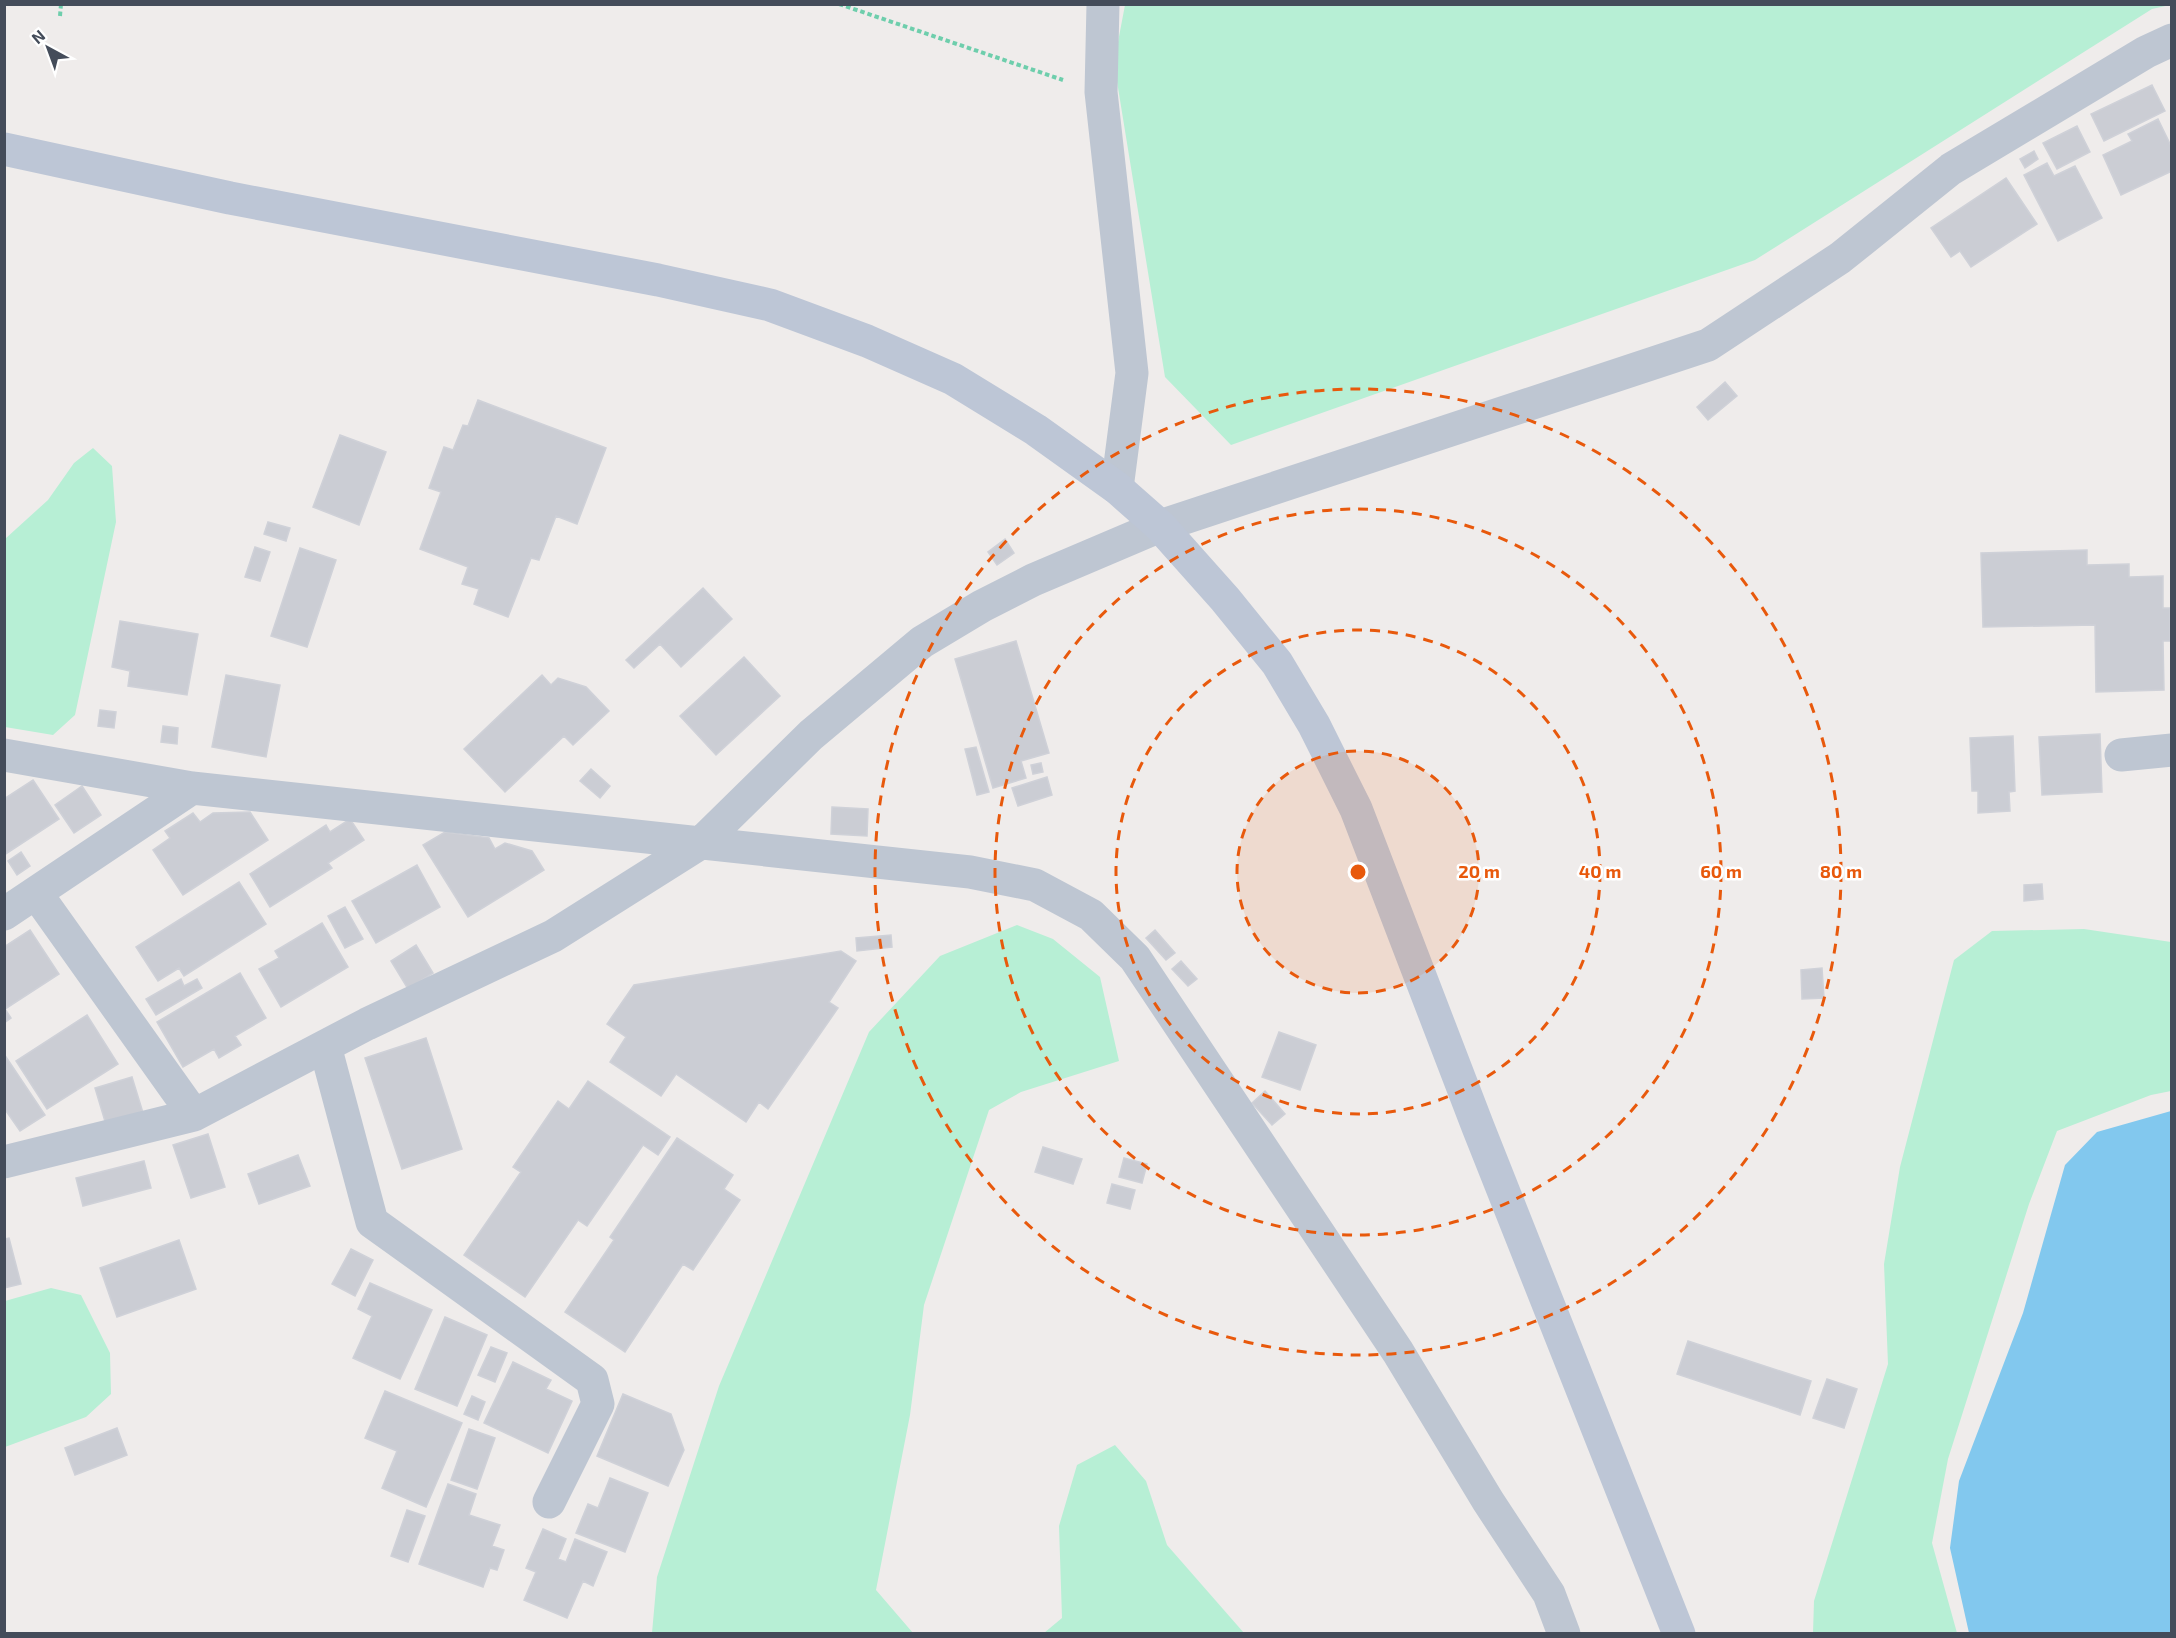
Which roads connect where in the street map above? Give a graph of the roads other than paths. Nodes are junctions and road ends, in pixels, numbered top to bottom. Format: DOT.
graph roads {
  1 [pos="1103,4"];
  2 [pos="2172,40"];
  3 [pos="4,149"];
  4 [pos="1117,488"];
  5 [pos="1160,526"];
  6 [pos="2172,750"];
  7 [pos="4,754"];
  8 [pos="2121,755"];
  9 [pos="192,788"];
  10 [pos="702,842"];
  11 [pos="36,893"];
  12 [pos="4,914"];
  13 [pos="326,1046"];
  14 [pos="194,1115"];
  15 [pos="4,1162"];
  16 [pos="549,1502"];
  17 [pos="1564,1634"];
  18 [pos="1680,1634"];
  1 -- 4 [label="street"];
  2 -- 5 [label="street"];
  3 -- 4 [label="street"];
  4 -- 5 [label="street"];
  5 -- 10 [label="street"];
  5 -- 18 [label="street"];
  6 -- 8 [label="street"];
  7 -- 9 [label="street"];
  9 -- 10 [label="street"];
  9 -- 11 [label="street"];
  10 -- 13 [label="street"];
  10 -- 17 [label="street"];
  11 -- 12 [label="street"];
  11 -- 14 [label="street"];
  13 -- 14 [label="street"];
  13 -- 16 [label="street"];
  14 -- 15 [label="street"];
}
